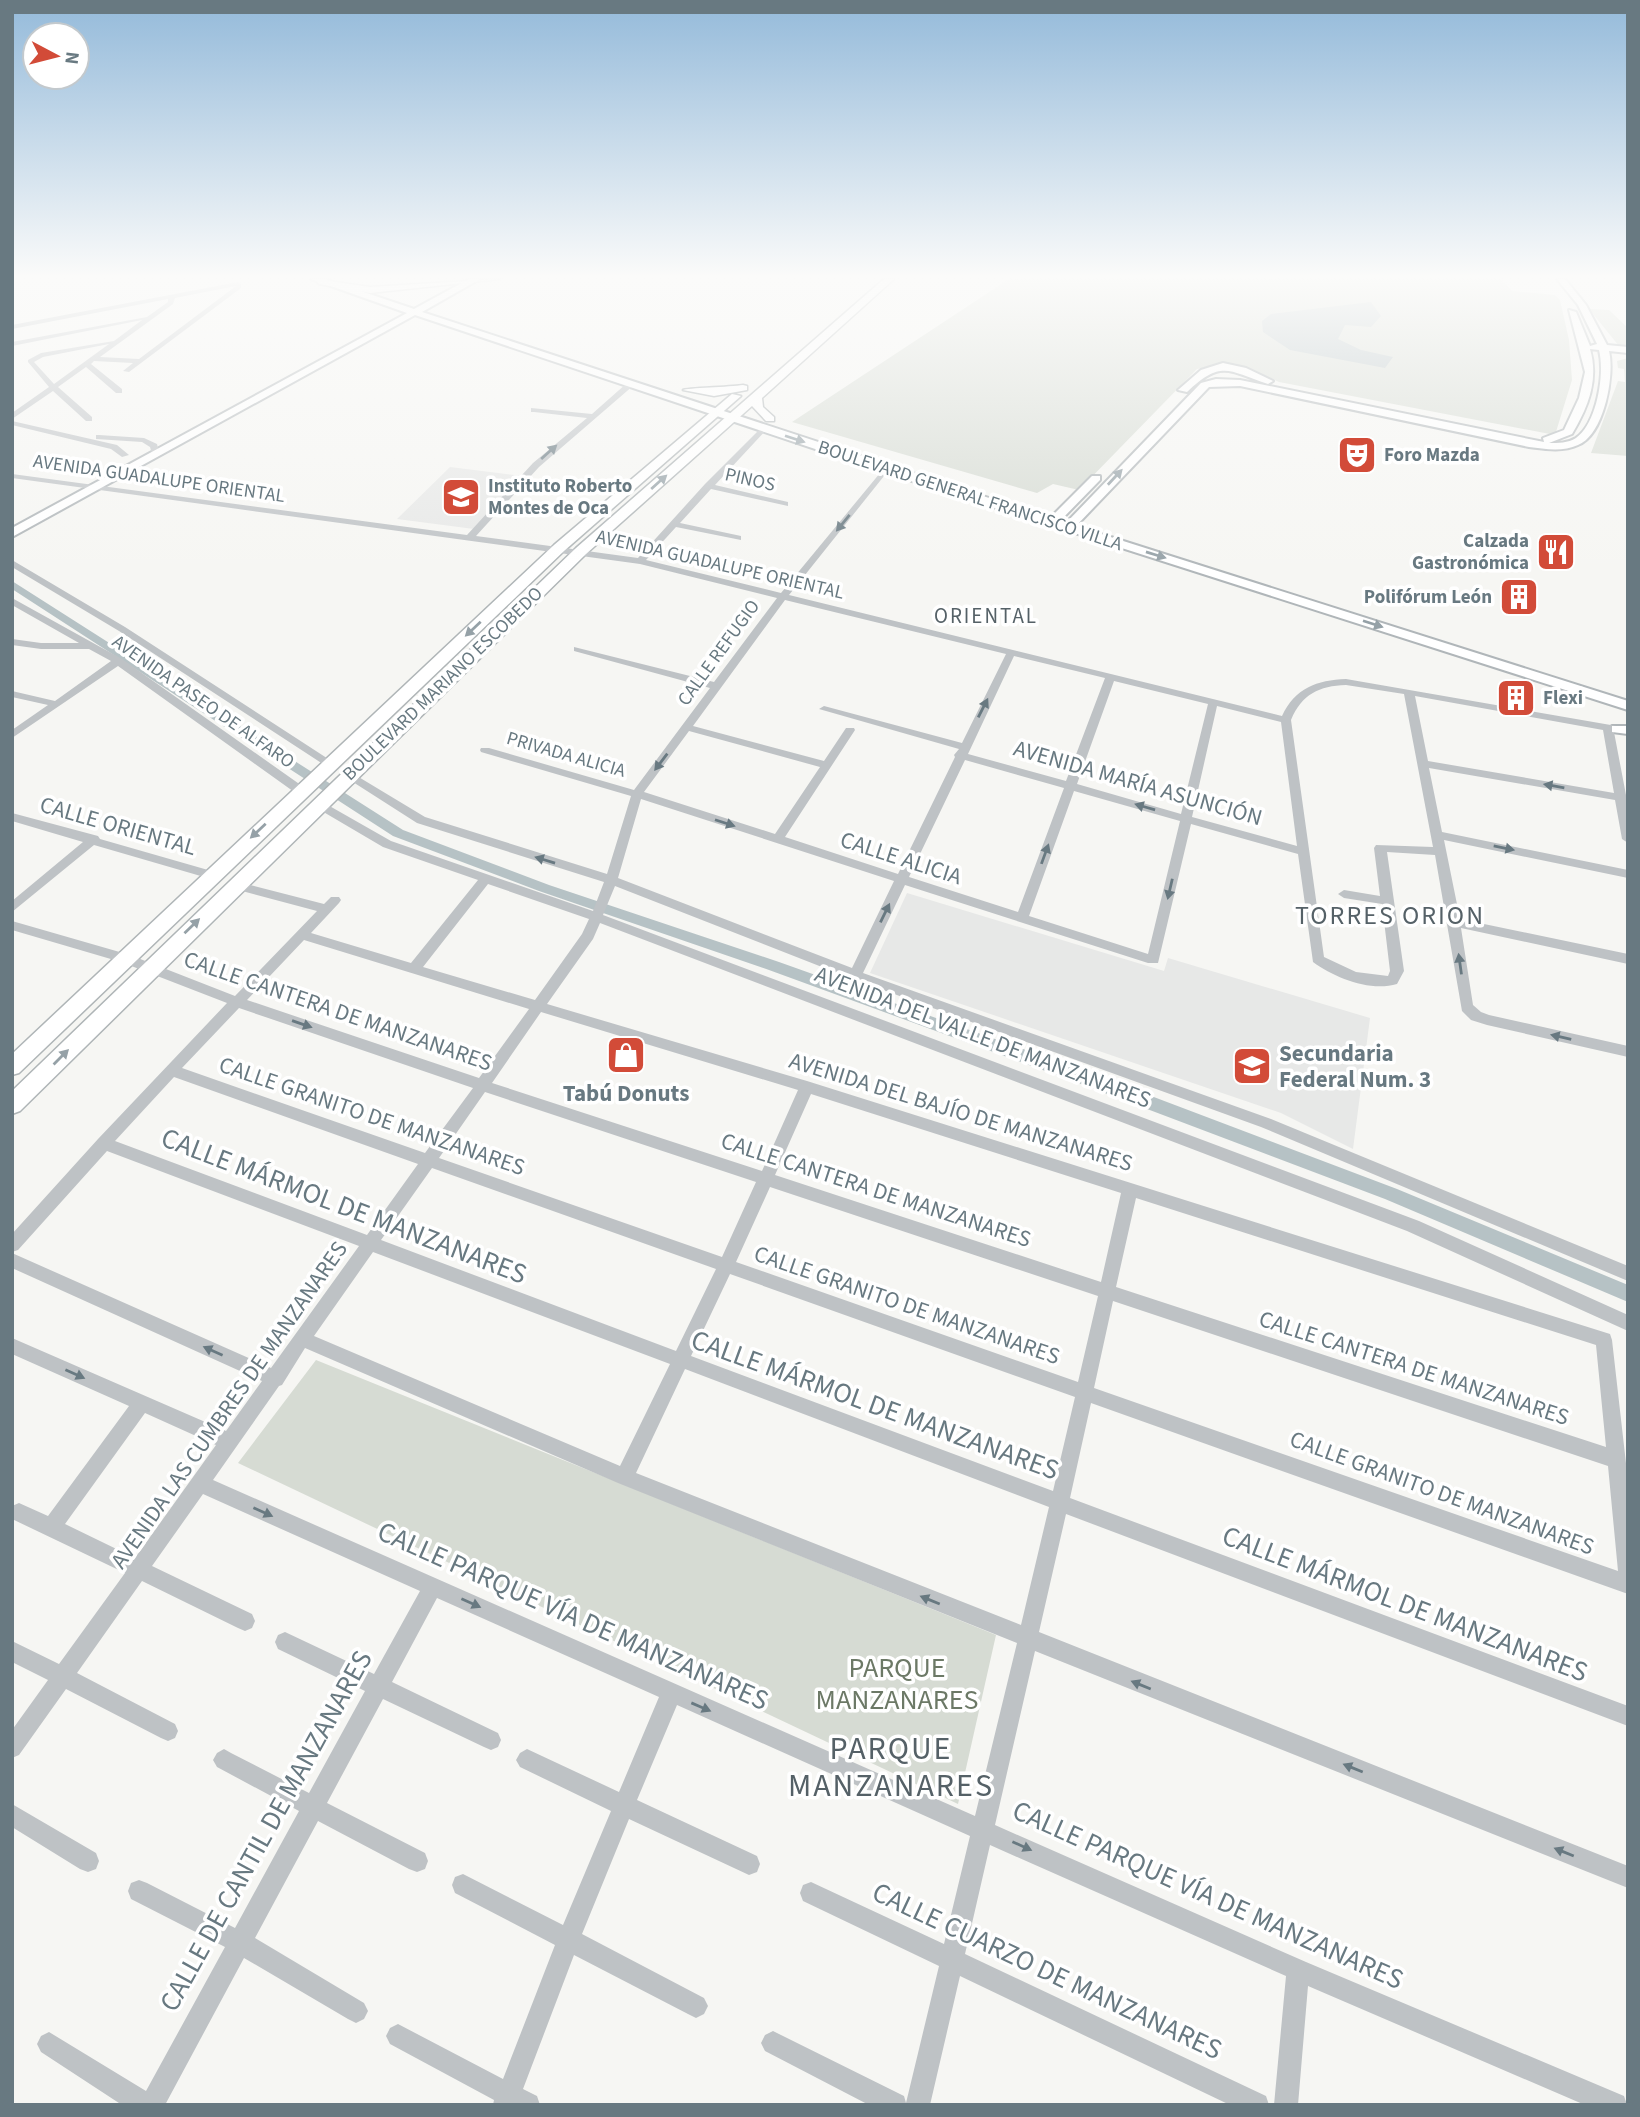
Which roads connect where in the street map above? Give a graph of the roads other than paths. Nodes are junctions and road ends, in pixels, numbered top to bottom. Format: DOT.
graph roads {
  1 [pos="44,378"];
  2 [pos="64,378"];
  3 [pos="105,378"];
  4 [pos="286,378"];
  5 [pos="608,378"];
  6 [pos="646,378"];
  7 [pos="763,378"];
  8 [pos="1196,378"];
  9 [pos="1260,378"];
  10 [pos="1590,378"];
  11 [pos="1608,378"];
  12 [pos="629,385"];
  13 [pos="52,386"];
  14 [pos="753,386"];
  15 [pos="688,390"];
  16 [pos="119,391"];
  17 [pos="1175,398"];
  18 [pos="696,405"];
  19 [pos="534,410"];
  20 [pos="732,410"];
  21 [pos="715,412"];
  22 [pos="591,416"];
  23 [pos="12,417"];
  24 [pos="89,419"];
  25 [pos="12,423"];
  26 [pos="766,423"];
  27 [pos="702,424"];
  28 [pos="63,435"];
  29 [pos="1133,440"];
  30 [pos="1148,443"];
  31 [pos="153,447"];
  32 [pos="871,451"];
  33 [pos="125,456"];
  34 [pos="103,467"];
  35 [pos="1105,468"];
  36 [pos="885,469"];
  37 [pos="92,473"];
  38 [pos="12,476"];
  39 [pos="70,485"];
  40 [pos="708,486"];
  41 [pos="92,487"];
  42 [pos="59,491"];
  43 [pos="785,504"];
  44 [pos="1039,505"];
  45 [pos="1062,512"];
  46 [pos="1053,522"];
  47 [pos="1073,522"];
  48 [pos="674,524"];
  49 [pos="12,533"];
  50 [pos="469,538"];
  51 [pos="738,538"];
  52 [pos="559,548"];
  53 [pos="581,551"];
  54 [pos="640,561"];
  55 [pos="12,564"];
  56 [pos="783,596"];
  57 [pos="12,601"];
  58 [pos="12,642"];
  59 [pos="89,646"];
  60 [pos="577,649"];
  61 [pos="1011,653"];
  62 [pos="118,661"];
  63 [pos="1110,678"];
  64 [pos="716,686"];
  65 [pos="1409,693"];
  66 [pos="1628,693"];
  67 [pos="12,694"];
  68 [pos="1213,703"];
  69 [pos="56,704"];
  70 [pos="1628,706"];
  71 [pos="824,709"];
  72 [pos="1286,720"];
  73 [pos="687,727"];
  74 [pos="1620,729"];
  75 [pos="850,730"];
  76 [pos="12,735"];
  77 [pos="485,750"];
  78 [pos="961,751"];
  79 [pos="1422,763"];
  80 [pos="826,765"];
  81 [pos="327,766"];
  82 [pos="345,778"];
  83 [pos="1069,786"];
  84 [pos="303,789"];
  85 [pos="637,794"];
  86 [pos="1624,798"];
  87 [pos="322,801"];
  88 [pos="12,817"];
  89 [pos="1186,819"];
  90 [pos="1437,835"];
  91 [pos="94,839"];
  92 [pos="1628,839"];
  93 [pos="777,840"];
  94 [pos="1440,851"];
  95 [pos="1305,852"];
  96 [pos="1628,874"];
  97 [pos="211,875"];
  98 [pos="487,877"];
  99 [pos="901,880"];
  100 [pos="610,883"];
  101 [pos="235,885"];
  102 [pos="1345,894"];
  103 [pos="1387,901"];
  104 [pos="12,908"];
  105 [pos="598,915"];
  106 [pos="1022,918"];
  107 [pos="1454,922"];
  108 [pos="12,925"];
  109 [pos="301,935"];
  110 [pos="125,958"];
  111 [pos="1628,959"];
  112 [pos="149,968"];
  113 [pos="415,968"];
  114 [pos="855,975"];
  115 [pos="237,1002"];
  116 [pos="540,1005"];
  117 [pos="1628,1052"];
  118 [pos="12,1067"];
  119 [pos="171,1069"];
  120 [pos="482,1085"];
  121 [pos="807,1087"];
  122 [pos="12,1105"];
  123 [pos="103,1143"];
  124 [pos="430,1160"];
  125 [pos="767,1178"];
  126 [pos="1130,1189"];
  127 [pos="372,1244"];
  128 [pos="12,1245"];
  129 [pos="12,1260"];
  130 [pos="726,1266"];
  131 [pos="1628,1273"];
  132 [pos="1107,1289"];
  133 [pos="1628,1323"];
  134 [pos="303,1339"];
  135 [pos="15,1352"];
  136 [pos="679,1360"];
  137 [pos="276,1379"];
  138 [pos="1085,1390"];
  139 [pos="142,1403"];
  140 [pos="230,1442"];
  141 [pos="1615,1459"];
  142 [pos="624,1477"];
  143 [pos="201,1484"];
  144 [pos="1060,1502"];
  145 [pos="19,1512"];
  146 [pos="51,1528"];
  147 [pos="139,1572"];
  148 [pos="1628,1572"];
  149 [pos="1628,1584"];
  150 [pos="433,1586"];
  151 [pos="245,1621"];
  152 [pos="1026,1639"];
  153 [pos="285,1642"];
  154 [pos="12,1651"];
  155 [pos="63,1676"];
  156 [pos="378,1687"];
  157 [pos="671,1694"];
  158 [pos="1628,1716"];
  159 [pos="168,1731"];
  160 [pos="491,1740"];
  161 [pos="12,1748"];
  162 [pos="224,1760"];
  163 [pos="527,1760"];
  164 [pos="313,1807"];
  165 [pos="624,1808"];
  166 [pos="12,1815"];
  167 [pos="983,1828"];
  168 [pos="88,1861"];
  169 [pos="417,1861"];
  170 [pos="749,1864"];
  171 [pos="1628,1877"];
  172 [pos="463,1885"];
  173 [pos="139,1891"];
  174 [pos="811,1893"];
  175 [pos="568,1940"];
  176 [pos="239,1942"];
  177 [pos="953,1958"];
  178 [pos="1298,1970"];
  179 [pos="696,2006"];
  180 [pos="356,2011"];
  181 [pos="398,2036"];
  182 [pos="773,2043"];
  183 [pos="49,2044"];
  184 [pos="514,2101"];
  185 [pos="145,2105"];
  186 [pos="152,2105"];
  187 [pos="895,2105"];
  188 [pos="918,2105"];
  189 [pos="1257,2105"];
  190 [pos="1286,2105"];
  191 [pos="1615,2105"];
  1 -- 13 [label="street"];
  2 -- 13 [label="street"];
  3 -- 16 [label="street"];
  4 -- 31 [label="main road"];
  5 -- 12 [label="main road, BOULEVARD GENERAL FRANCISCO VILLA"];
  6 -- 15 [label="main road, BOULEVARD GENERAL FRANCISCO VILLA"];
  7 -- 14 [label="main road, BOULEVARD MARIANO ESCOBEDO"];
  8 -- 17 [label="main road"];
  9 -- 10 [label="main road"];
  11 -- 30 [label="main road"];
  12 -- 18 [label="main road, BOULEVARD GENERAL FRANCISCO VILLA"];
  12 -- 22 [label="street"];
  13 -- 23 [label="street"];
  13 -- 24 [label="street"];
  14 -- 15 [label="main road"];
  14 -- 20 [label="main road, BOULEVARD MARIANO ESCOBEDO"];
  14 -- 26 [label="main road"];
  15 -- 20 [label="main road, BOULEVARD GENERAL FRANCISCO VILLA"];
  18 -- 21 [label="main road, BOULEVARD GENERAL FRANCISCO VILLA"];
  18 -- 27 [label="main road"];
  19 -- 22 [label="street"];
  20 -- 21 [label="main road, BOULEVARD MARIANO ESCOBEDO"];
  20 -- 26 [label="main road, BOULEVARD GENERAL FRANCISCO VILLA"];
  53 -- 20 [label="main road, BOULEVARD MARIANO ESCOBEDO, one-way"];
  21 -- 27 [label="main road, BOULEVARD MARIANO ESCOBEDO"];
  50 -- 22 [label="street, one-way"];
  25 -- 28 [label="street"];
  26 -- 32 [label="main road, BOULEVARD GENERAL FRANCISCO VILLA"];
  26 -- 36 [label="main road, BOULEVARD GENERAL FRANCISCO VILLA, one-way"];
  26 -- 40 [label="street"];
  27 -- 52 [label="main road, BOULEVARD MARIANO ESCOBEDO"];
  28 -- 31 [label="street"];
  28 -- 33 [label="street"];
  29 -- 30 [label="main road"];
  47 -- 30 [label="main road, one-way"];
  31 -- 33 [label="main road"];
  31 -- 41 [label="main road"];
  33 -- 34 [label="main road"];
  35 -- 45 [label="main road"];
  36 -- 46 [label="main road, BOULEVARD GENERAL FRANCISCO VILLA"];
  36 -- 56 [label="street, CALLE REFUGIO, one-way"];
  37 -- 39 [label="main road"];
  38 -- 39 [label="street, AVENIDA GUADALUPE ORIENTAL"];
  39 -- 41 [label="street, AVENIDA GUADALUPE ORIENTAL"];
  39 -- 42 [label="main road"];
  40 -- 43 [label="street, PINOS"];
  40 -- 48 [label="street"];
  41 -- 49 [label="main road"];
  41 -- 50 [label="street, AVENIDA GUADALUPE ORIENTAL"];
  44 -- 45 [label="main road, BOULEVARD GENERAL FRANCISCO VILLA"];
  45 -- 46 [label="main road"];
  45 -- 47 [label="main road, BOULEVARD GENERAL FRANCISCO VILLA"];
  46 -- 47 [label="main road, BOULEVARD GENERAL FRANCISCO VILLA"];
  47 -- 66 [label="main road, BOULEVARD GENERAL FRANCISCO VILLA"];
  47 -- 70 [label="main road, BOULEVARD GENERAL FRANCISCO VILLA, one-way"];
  48 -- 51 [label="street"];
  48 -- 54 [label="street"];
  50 -- 52 [label="street, AVENIDA GUADALUPE ORIENTAL"];
  52 -- 53 [label="street, AVENIDA GUADALUPE ORIENTAL"];
  52 -- 81 [label="main road, BOULEVARD MARIANO ESCOBEDO, one-way"];
  53 -- 54 [label="street, AVENIDA GUADALUPE ORIENTAL"];
  53 -- 82 [label="main road, BOULEVARD MARIANO ESCOBEDO"];
  54 -- 56 [label="street, AVENIDA GUADALUPE ORIENTAL"];
  55 -- 81 [label="street"];
  56 -- 61 [label="street, AVENIDA GUADALUPE ORIENTAL"];
  56 -- 64 [label="street, CALLE REFUGIO"];
  57 -- 59 [label="street, AVENIDA PASEO DE ALFARO"];
  58 -- 59 [label="street"];
  59 -- 62 [label="street, AVENIDA PASEO DE ALFARO"];
  60 -- 64 [label="street"];
  61 -- 63 [label="street, AVENIDA GUADALUPE ORIENTAL"];
  78 -- 61 [label="street, one-way"];
  62 -- 69 [label="street"];
  62 -- 84 [label="street, AVENIDA PASEO DE ALFARO"];
  63 -- 68 [label="street, AVENIDA GUADALUPE ORIENTAL"];
  63 -- 83 [label="street"];
  64 -- 73 [label="street, CALLE REFUGIO"];
  65 -- 72 [label="street"];
  65 -- 74 [label="street"];
  65 -- 79 [label="street"];
  67 -- 69 [label="street"];
  68 -- 72 [label="street, AVENIDA GUADALUPE ORIENTAL"];
  68 -- 89 [label="street"];
  69 -- 76 [label="street"];
  71 -- 78 [label="street, AVENIDA MARÍA ASUNCIÓN"];
  72 -- 95 [label="street"];
  73 -- 80 [label="street"];
  73 -- 85 [label="street, CALLE REFUGIO, one-way"];
  74 -- 86 [label="street"];
  75 -- 80 [label="street"];
  77 -- 85 [label="street, PRIVADA ALICIA"];
  78 -- 83 [label="street, AVENIDA MARÍA ASUNCIÓN"];
  78 -- 99 [label="street"];
  86 -- 79 [label="street, one-way"];
  79 -- 90 [label="street"];
  80 -- 93 [label="street"];
  81 -- 84 [label="main road, BOULEVARD MARIANO ESCOBEDO"];
  82 -- 87 [label="main road, BOULEVARD MARIANO ESCOBEDO"];
  100 -- 82 [label="street, one-way"];
  89 -- 83 [label="street, AVENIDA MARÍA ASUNCIÓN, one-way"];
  106 -- 83 [label="street, one-way"];
  84 -- 97 [label="main road, BOULEVARD MARIANO ESCOBEDO, one-way"];
  85 -- 93 [label="street, CALLE ALICIA, one-way"];
  85 -- 100 [label="street, AVENIDA LAS CUMBRES DE MANZANARES"];
  86 -- 92 [label="street"];
  87 -- 98 [label="street, AVENIDA DEL VALLE DE MANZANARES"];
  87 -- 101 [label="main road, BOULEVARD MARIANO ESCOBEDO"];
  88 -- 91 [label="street, CALLE ORIENTAL"];
  89 -- 95 [label="street, AVENIDA MARÍA ASUNCIÓN"];
  89 -- 106 [label="street, CALLE ALICIA, one-way"];
  90 -- 94 [label="street"];
  90 -- 96 [label="street, one-way"];
  91 -- 97 [label="street, CALLE ORIENTAL"];
  91 -- 104 [label="street"];
  93 -- 99 [label="street, CALLE ALICIA"];
  94 -- 103 [label="street"];
  94 -- 107 [label="street"];
  95 -- 103 [label="street"];
  97 -- 110 [label="main road, BOULEVARD MARIANO ESCOBEDO"];
  98 -- 105 [label="street, AVENIDA DEL VALLE DE MANZANARES"];
  98 -- 113 [label="street"];
  99 -- 106 [label="street, CALLE ALICIA"];
  114 -- 99 [label="street, one-way"];
  100 -- 105 [label="street, AVENIDA LAS CUMBRES DE MANZANARES"];
  100 -- 114 [label="street"];
  101 -- 109 [label="street"];
  112 -- 101 [label="main road, BOULEVARD MARIANO ESCOBEDO, one-way"];
  102 -- 103 [label="street"];
  105 -- 116 [label="street, AVENIDA LAS CUMBRES DE MANZANARES"];
  105 -- 133 [label="street, AVENIDA DEL VALLE DE MANZANARES"];
  107 -- 111 [label="street"];
  117 -- 107 [label="street, one-way"];
  108 -- 110 [label="street, CALLE CANTERA DE MANZANARES"];
  109 -- 113 [label="street, AVENIDA DEL BAJÍO DE MANZANARES"];
  109 -- 115 [label="street"];
  110 -- 112 [label="street, CALLE CANTERA DE MANZANARES"];
  110 -- 118 [label="main road, BOULEVARD MARIANO ESCOBEDO"];
  112 -- 115 [label="street, CALLE CANTERA DE MANZANARES"];
  122 -- 112 [label="main road, BOULEVARD MARIANO ESCOBEDO, one-way"];
  113 -- 116 [label="street, AVENIDA DEL BAJÍO DE MANZANARES"];
  114 -- 131 [label="street"];
  115 -- 119 [label="street"];
  115 -- 120 [label="street, CALLE CANTERA DE MANZANARES, one-way"];
  116 -- 120 [label="street, AVENIDA LAS CUMBRES DE MANZANARES"];
  116 -- 121 [label="street, AVENIDA DEL BAJÍO DE MANZANARES"];
  119 -- 123 [label="street"];
  119 -- 124 [label="street, CALLE GRANITO DE MANZANARES"];
  120 -- 124 [label="street, AVENIDA LAS CUMBRES DE MANZANARES"];
  120 -- 125 [label="street, CALLE CANTERA DE MANZANARES"];
  121 -- 125 [label="street"];
  121 -- 126 [label="street, AVENIDA DEL BAJÍO DE MANZANARES"];
  123 -- 127 [label="street, CALLE MÁRMOL DE MANZANARES"];
  123 -- 128 [label="street"];
  124 -- 127 [label="street, AVENIDA LAS CUMBRES DE MANZANARES"];
  124 -- 130 [label="street, CALLE GRANITO DE MANZANARES"];
  125 -- 130 [label="street"];
  125 -- 132 [label="street, CALLE CANTERA DE MANZANARES"];
  126 -- 132 [label="street"];
  126 -- 141 [label="street, AVENIDA DEL BAJÍO DE MANZANARES"];
  127 -- 134 [label="street, AVENIDA LAS CUMBRES DE MANZANARES"];
  127 -- 136 [label="street, CALLE MÁRMOL DE MANZANARES"];
  137 -- 129 [label="street, one-way"];
  130 -- 136 [label="street"];
  130 -- 138 [label="street, CALLE GRANITO DE MANZANARES"];
  132 -- 138 [label="street"];
  132 -- 141 [label="street, CALLE CANTERA DE MANZANARES"];
  134 -- 137 [label="street, AVENIDA LAS CUMBRES DE MANZANARES"];
  134 -- 142 [label="street"];
  135 -- 139 [label="street, one-way"];
  136 -- 142 [label="street"];
  136 -- 144 [label="street, CALLE MÁRMOL DE MANZANARES"];
  137 -- 140 [label="street, AVENIDA LAS CUMBRES DE MANZANARES"];
  138 -- 144 [label="street"];
  138 -- 149 [label="street, CALLE GRANITO DE MANZANARES"];
  139 -- 140 [label="street"];
  139 -- 146 [label="street"];
  140 -- 143 [label="street, AVENIDA LAS CUMBRES DE MANZANARES"];
  141 -- 148 [label="street"];
  152 -- 142 [label="street, one-way"];
  143 -- 147 [label="street, AVENIDA LAS CUMBRES DE MANZANARES"];
  143 -- 150 [label="street, CALLE PARQUE VÍA DE MANZANARES, one-way"];
  144 -- 152 [label="street"];
  144 -- 158 [label="street, CALLE MÁRMOL DE MANZANARES"];
  145 -- 146 [label="street"];
  146 -- 147 [label="street"];
  147 -- 151 [label="street"];
  147 -- 155 [label="street, AVENIDA LAS CUMBRES DE MANZANARES"];
  150 -- 156 [label="street, CALLE DE CANTIL DE MANZANARES"];
  150 -- 157 [label="street, CALLE PARQUE VÍA DE MANZANARES, one-way"];
  152 -- 167 [label="street"];
  171 -- 152 [label="street, one-way"];
  153 -- 156 [label="street"];
  154 -- 155 [label="street"];
  155 -- 159 [label="street"];
  155 -- 161 [label="street, AVENIDA LAS CUMBRES DE MANZANARES"];
  156 -- 160 [label="street"];
  156 -- 164 [label="street, CALLE DE CANTIL DE MANZANARES"];
  157 -- 165 [label="street"];
  157 -- 167 [label="street, CALLE PARQUE VÍA DE MANZANARES, one-way"];
  162 -- 164 [label="street"];
  163 -- 165 [label="street"];
  164 -- 169 [label="street"];
  164 -- 176 [label="street, CALLE DE CANTIL DE MANZANARES"];
  165 -- 170 [label="street"];
  165 -- 175 [label="street"];
  166 -- 168 [label="street"];
  167 -- 177 [label="street"];
  167 -- 178 [label="street, CALLE PARQUE VÍA DE MANZANARES, one-way"];
  172 -- 175 [label="street"];
  173 -- 176 [label="street"];
  174 -- 177 [label="street, CALLE CUARZO DE MANZANARES"];
  175 -- 179 [label="street"];
  175 -- 184 [label="street"];
  176 -- 180 [label="street"];
  176 -- 186 [label="street, CALLE DE CANTIL DE MANZANARES"];
  177 -- 188 [label="street"];
  177 -- 189 [label="street, CALLE CUARZO DE MANZANARES"];
  178 -- 190 [label="street"];
  178 -- 191 [label="street, CALLE PARQUE VÍA DE MANZANARES"];
  181 -- 184 [label="street"];
  182 -- 187 [label="street"];
  183 -- 185 [label="street"];
}
